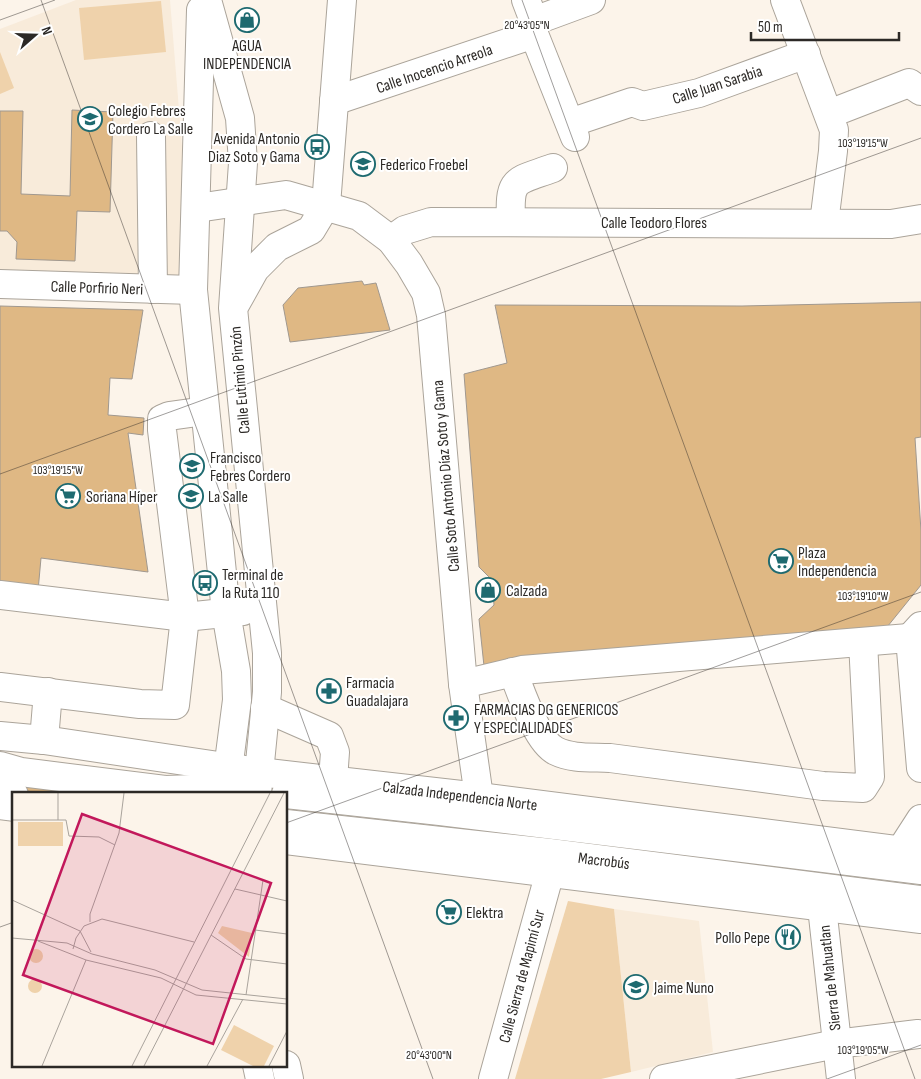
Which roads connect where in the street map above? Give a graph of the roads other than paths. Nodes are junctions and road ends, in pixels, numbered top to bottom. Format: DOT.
graph roads {
  1 [pos="202,0"];
  2 [pos="207,0"];
  3 [pos="342,0"];
  4 [pos="591,0"];
  5 [pos="785,0"];
  6 [pos="531,18"];
  7 [pos="806,54"];
  8 [pos="921,91"];
  9 [pos="334,101"];
  10 [pos="829,114"];
  11 [pos="152,136"];
  12 [pos="553,168"];
  13 [pos="241,202"];
  14 [pos="326,205"];
  15 [pos="197,208"];
  16 [pos="921,219"];
  17 [pos="511,221"];
  18 [pos="824,223"];
  19 [pos="391,240"];
  20 [pos="0,284"];
  21 [pos="153,289"];
  22 [pos="193,290"];
  23 [pos="233,308"];
  24 [pos="204,411"];
  25 [pos="254,533"];
  26 [pos="219,536"];
  27 [pos="0,595"];
  28 [pos="262,609"];
  29 [pos="226,612"];
  30 [pos="185,617"];
  31 [pos="917,634"];
  32 [pos="863,642"];
  33 [pos="513,672"];
  34 [pos="463,684"];
  35 [pos="0,686"];
  36 [pos="42,692"];
  37 [pos="266,708"];
  38 [pos="0,736"];
  39 [pos="38,739"];
  40 [pos="0,766"];
  41 [pos="921,768"];
  42 [pos="333,780"];
  43 [pos="226,783"];
  44 [pos="261,787"];
  45 [pos="288,794"];
  46 [pos="479,797"];
  47 [pos="921,819"];
  48 [pos="288,824"];
  49 [pos="288,840"];
  50 [pos="911,851"];
  51 [pos="921,870"];
  52 [pos="550,872"];
  53 [pos="921,900"];
  54 [pos="822,907"];
  55 [pos="921,919"];
  56 [pos="918,1034"];
  57 [pos="836,1044"];
  58 [pos="257,1066"];
  59 [pos="286,1066"];
  60 [pos="260,1079"];
  61 [pos="290,1079"];
  62 [pos="494,1079"];
  63 [pos="664,1079"];
  64 [pos="841,1079"];
  1 -- 15 [label="street"];
  2 -- 13 [label="street, Calle Eutimio Pinzón"];
  3 -- 9 [label="street"];
  4 -- 6 [label="street, Calle Inocencio Arreola"];
  5 -- 7 [label="street"];
  6 -- 7 [label="street, Calle Juan Sarabia"];
  6 -- 9 [label="street, Calle Inocencio Arreola"];
  7 -- 10 [label="street"];
  8 -- 10 [label="street"];
  9 -- 14 [label="street"];
  10 -- 18 [label="street"];
  11 -- 21 [label="street"];
  12 -- 17 [label="street"];
  13 -- 14 [label="street"];
  13 -- 15 [label="street"];
  13 -- 23 [label="street, Calle Eutimio Pinzón"];
  14 -- 19 [label="street, Calle Soto Antonio Díaz Soto y Gama"];
  14 -- 23 [label="street"];
  15 -- 22 [label="street"];
  16 -- 18 [label="street, Calle Teodoro Flores"];
  17 -- 18 [label="street, Calle Teodoro Flores"];
  17 -- 19 [label="street, Calle Teodoro Flores"];
  19 -- 34 [label="street, Calle Soto Antonio Díaz Soto y Gama"];
  20 -- 21 [label="street, Calle Porfirio Neri"];
  21 -- 22 [label="street, Calle Porfirio Neri"];
  22 -- 24 [label="street"];
  23 -- 25 [label="street, Calle Eutimio Pinzón"];
  24 -- 26 [label="street"];
  24 -- 30 [label="street"];
  25 -- 26 [label="street"];
  25 -- 28 [label="street, Calle Eutimio Pinzón"];
  26 -- 29 [label="street"];
  27 -- 30 [label="street"];
  28 -- 29 [label="street"];
  28 -- 37 [label="street, Calle Eutimio Pinzón"];
  29 -- 30 [label="street"];
  29 -- 43 [label="street"];
  30 -- 36 [label="street"];
  31 -- 32 [label="street"];
  31 -- 41 [label="street"];
  32 -- 33 [label="street"];
  32 -- 33 [label="street"];
  33 -- 34 [label="street"];
  34 -- 46 [label="street, Calle Soto Antonio Díaz Soto y Gama"];
  35 -- 36 [label="street"];
  36 -- 39 [label="street"];
  37 -- 42 [label="street"];
  37 -- 44 [label="street, Calle Eutimio Pinzón"];
  38 -- 39 [label="street, Calzada Independencia Norte"];
  39 -- 43 [label="street, Calzada Independencia Norte"];
  40 -- 43 [label="street"];
  42 -- 44 [label="street, Calzada Independencia Norte"];
  42 -- 46 [label="street, Calzada Independencia Norte"];
  43 -- 44 [label="street, Calzada Independencia Norte"];
  45 -- 51 [label="street, Macrobús"];
  46 -- 50 [label="street, Calzada Independencia Norte"];
  47 -- 50 [label="street"];
  48 -- 53 [label="street, Macrobús"];
  49 -- 52 [label="street"];
  52 -- 54 [label="street"];
  52 -- 62 [label="street, Calle Sierra de Mapimí Sur"];
  54 -- 55 [label="street"];
  54 -- 57 [label="street, Sierra de Mahuatlan"];
  56 -- 57 [label="street"];
  57 -- 63 [label="street"];
  57 -- 64 [label="street, Sierra de Mahuatlan"];
  58 -- 60 [label="street"];
  59 -- 61 [label="street"];
}
